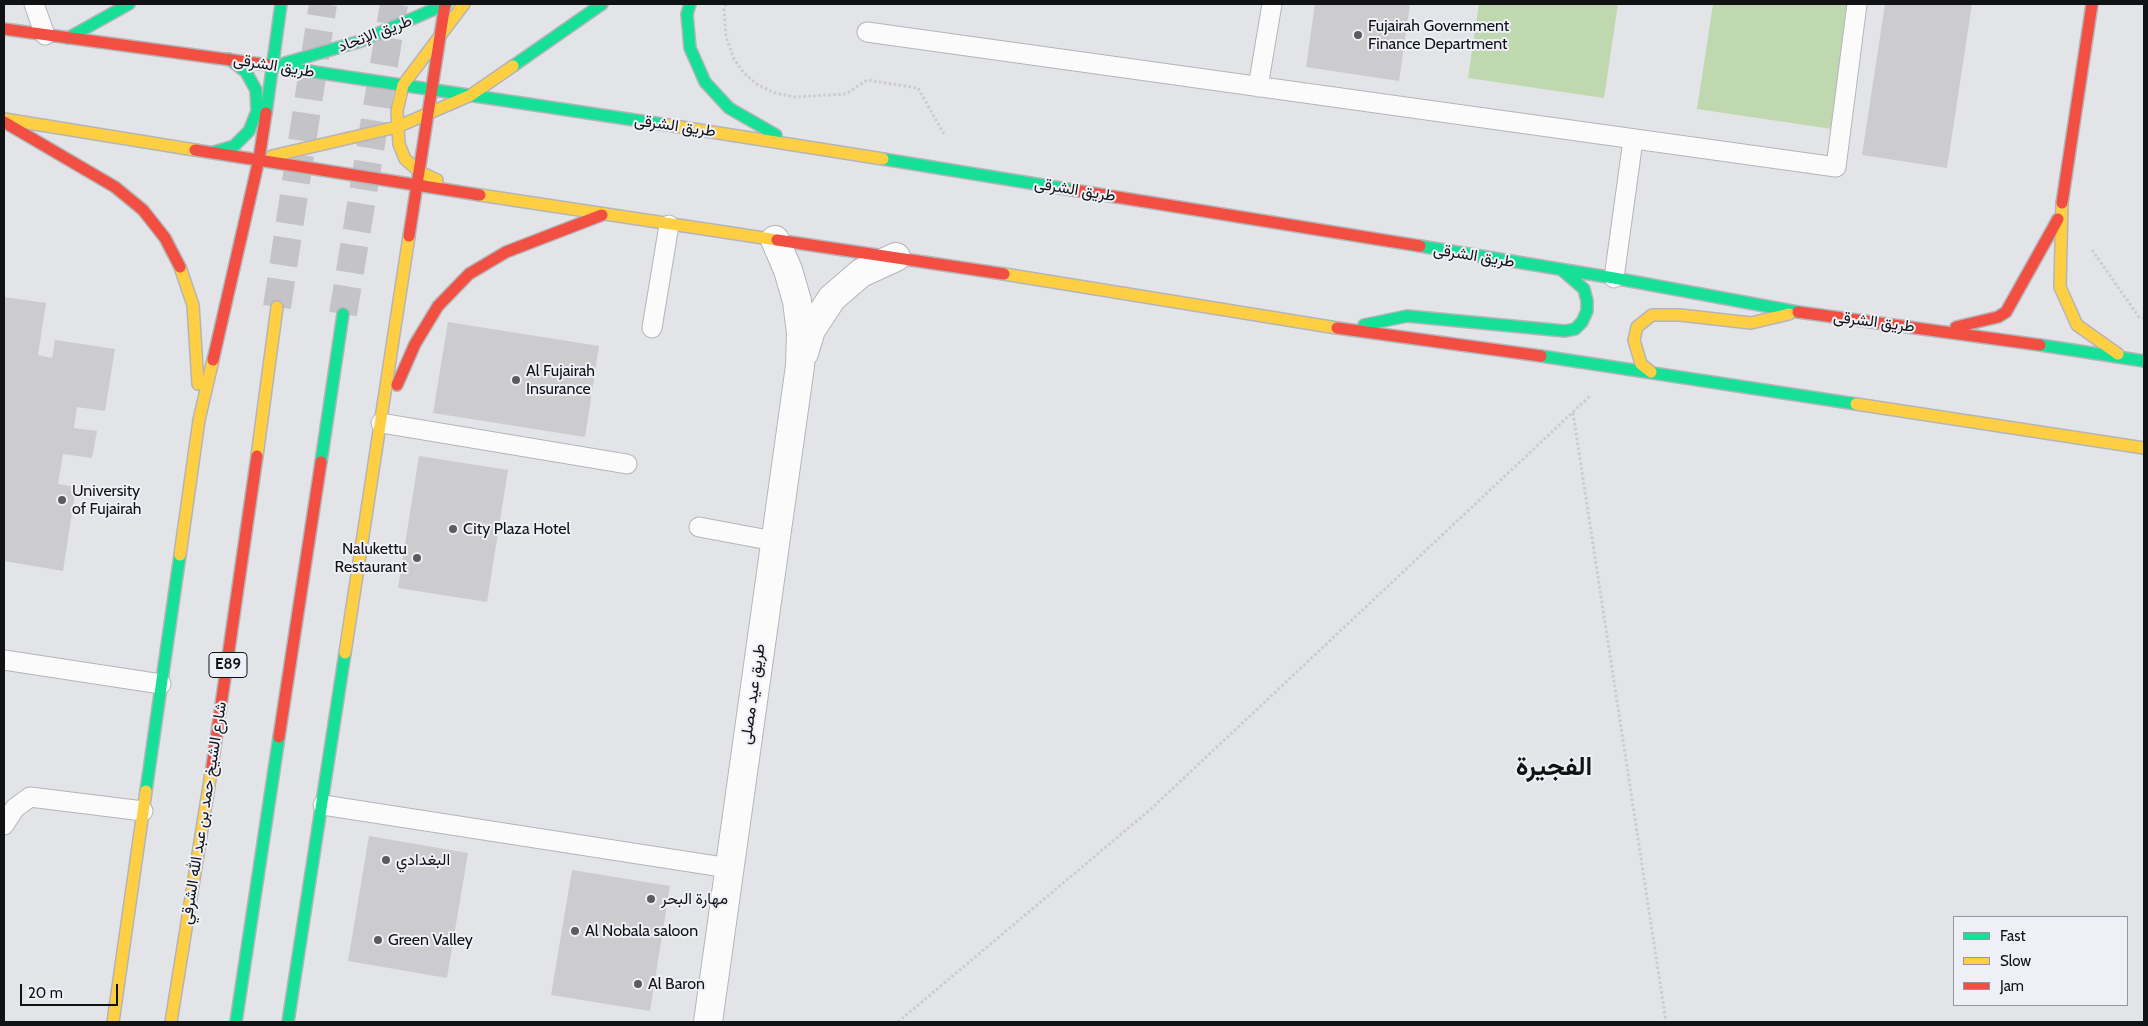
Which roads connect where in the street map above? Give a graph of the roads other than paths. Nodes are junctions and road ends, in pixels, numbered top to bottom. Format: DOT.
graph roads {
  1 [pos="34,4"];
  2 [pos="129,4"];
  3 [pos="281,4"];
  4 [pos="445,4"];
  5 [pos="464,4"];
  6 [pos="602,4"];
  7 [pos="690,4"];
  8 [pos="1272,4"];
  9 [pos="1857,4"];
  10 [pos="2092,4"];
  11 [pos="4,30"];
  12 [pos="867,32"];
  13 [pos="45,35"];
  14 [pos="68,38"];
  15 [pos="439,40"];
  16 [pos="229,59"];
  17 [pos="274,66"];
  18 [pos="403,85"];
  19 [pos="1258,87"];
  20 [pos="432,90"];
  21 [pos="471,95"];
  22 [pos="428,116"];
  23 [pos="4,121"];
  24 [pos="397,128"];
  25 [pos="1633,140"];
  26 [pos="788,142"];
  27 [pos="214,152"];
  28 [pos="259,159"];
  29 [pos="420,172"];
  30 [pos="418,185"];
  31 [pos="459,192"];
  32 [pos="2061,213"];
  33 [pos="602,215"];
  34 [pos="669,226"];
  35 [pos="775,240"];
  36 [pos="896,257"];
  37 [pos="1562,270"];
  38 [pos="1614,278"];
  39 [pos="277,307"];
  40 [pos="1797,312"];
  41 [pos="343,314"];
  42 [pos="652,328"];
  43 [pos="1346,329"];
  44 [pos="1942,330"];
  45 [pos="2123,358"];
  46 [pos="2144,361"];
  47 [pos="800,366"];
  48 [pos="1651,372"];
  49 [pos="382,419"];
  50 [pos="199,420"];
  51 [pos="2144,448"];
  52 [pos="628,464"];
  53 [pos="698,527"];
  54 [pos="774,541"];
  55 [pos="4,660"];
  56 [pos="161,684"];
  57 [pos="323,805"];
  58 [pos="143,810"];
  59 [pos="4,824"];
  60 [pos="729,868"];
  61 [pos="113,1022"];
  62 [pos="171,1022"];
  63 [pos="236,1022"];
  64 [pos="288,1022"];
  65 [pos="708,1022"];
  1 -- 13 [label="lane"];
  2 -- 14 [label="main road"];
  3 -- 17 [label="main road"];
  4 -- 15 [label="main road"];
  4 -- 17 [label="main road, طريق اﻹتحاد"];
  5 -- 15 [label="main road"];
  6 -- 21 [label="main road"];
  7 -- 26 [label="main road"];
  8 -- 19 [label="lane"];
  9 -- 25 [label="lane"];
  10 -- 32 [label="main road"];
  11 -- 13 [label="main road, طريق الشرقى"];
  12 -- 19 [label="lane"];
  13 -- 14 [label="main road, طريق الشرقى"];
  14 -- 16 [label="main road, طريق الشرقى"];
  15 -- 18 [label="main road"];
  15 -- 20 [label="main road"];
  16 -- 17 [label="main road, طريق الشرقى"];
  16 -- 27 [label="main road"];
  17 -- 18 [label="main road, طريق الشرقى"];
  17 -- 28 [label="main road"];
  18 -- 20 [label="main road, طريق الشرقى"];
  18 -- 24 [label="main road"];
  19 -- 25 [label="lane"];
  20 -- 21 [label="main road, طريق الشرقى"];
  20 -- 22 [label="main road"];
  21 -- 22 [label="main road"];
  21 -- 26 [label="main road, طريق الشرقى"];
  22 -- 24 [label="main road"];
  22 -- 29 [label="main road"];
  23 -- 27 [label="main road"];
  23 -- 50 [label="main road"];
  24 -- 28 [label="main road"];
  24 -- 29 [label="main road"];
  25 -- 38 [label="lane"];
  26 -- 37 [label="main road, طريق الشرقى"];
  27 -- 28 [label="main road"];
  28 -- 30 [label="main road"];
  28 -- 50 [label="main road"];
  29 -- 30 [label="main road"];
  29 -- 31 [label="main road"];
  30 -- 31 [label="main road"];
  30 -- 49 [label="main road"];
  31 -- 33 [label="main road"];
  32 -- 44 [label="main road"];
  32 -- 45 [label="main road"];
  33 -- 34 [label="main road"];
  33 -- 49 [label="main road"];
  34 -- 35 [label="main road"];
  34 -- 42 [label="lane"];
  35 -- 36 [label="main road"];
  35 -- 47 [label="street, طريق عيد مصلى"];
  36 -- 43 [label="main road"];
  36 -- 47 [label="street, طريق عيد مصلى"];
  37 -- 38 [label="main road, طريق الشرقى"];
  37 -- 43 [label="main road"];
  38 -- 40 [label="main road, طريق الشرقى"];
  39 -- 62 [label="main road, شارع الشيخ حمد بن عبد الله الشرقي / E89"];
  40 -- 44 [label="main road, طريق الشرقى"];
  40 -- 48 [label="main road"];
  41 -- 63 [label="main road"];
  43 -- 48 [label="main road"];
  44 -- 45 [label="main road, طريق الشرقى"];
  45 -- 46 [label="main road, طريق الشرقى"];
  47 -- 54 [label="street, طريق عيد مصلى"];
  48 -- 51 [label="main road"];
  49 -- 52 [label="lane"];
  49 -- 57 [label="main road"];
  50 -- 56 [label="main road"];
  53 -- 54 [label="lane"];
  54 -- 60 [label="street, طريق عيد مصلى"];
  55 -- 56 [label="lane"];
  56 -- 58 [label="main road"];
  57 -- 60 [label="lane"];
  57 -- 64 [label="main road"];
  58 -- 59 [label="lane"];
  58 -- 61 [label="main road"];
  60 -- 65 [label="street, طريق عيد مصلى"];
}
